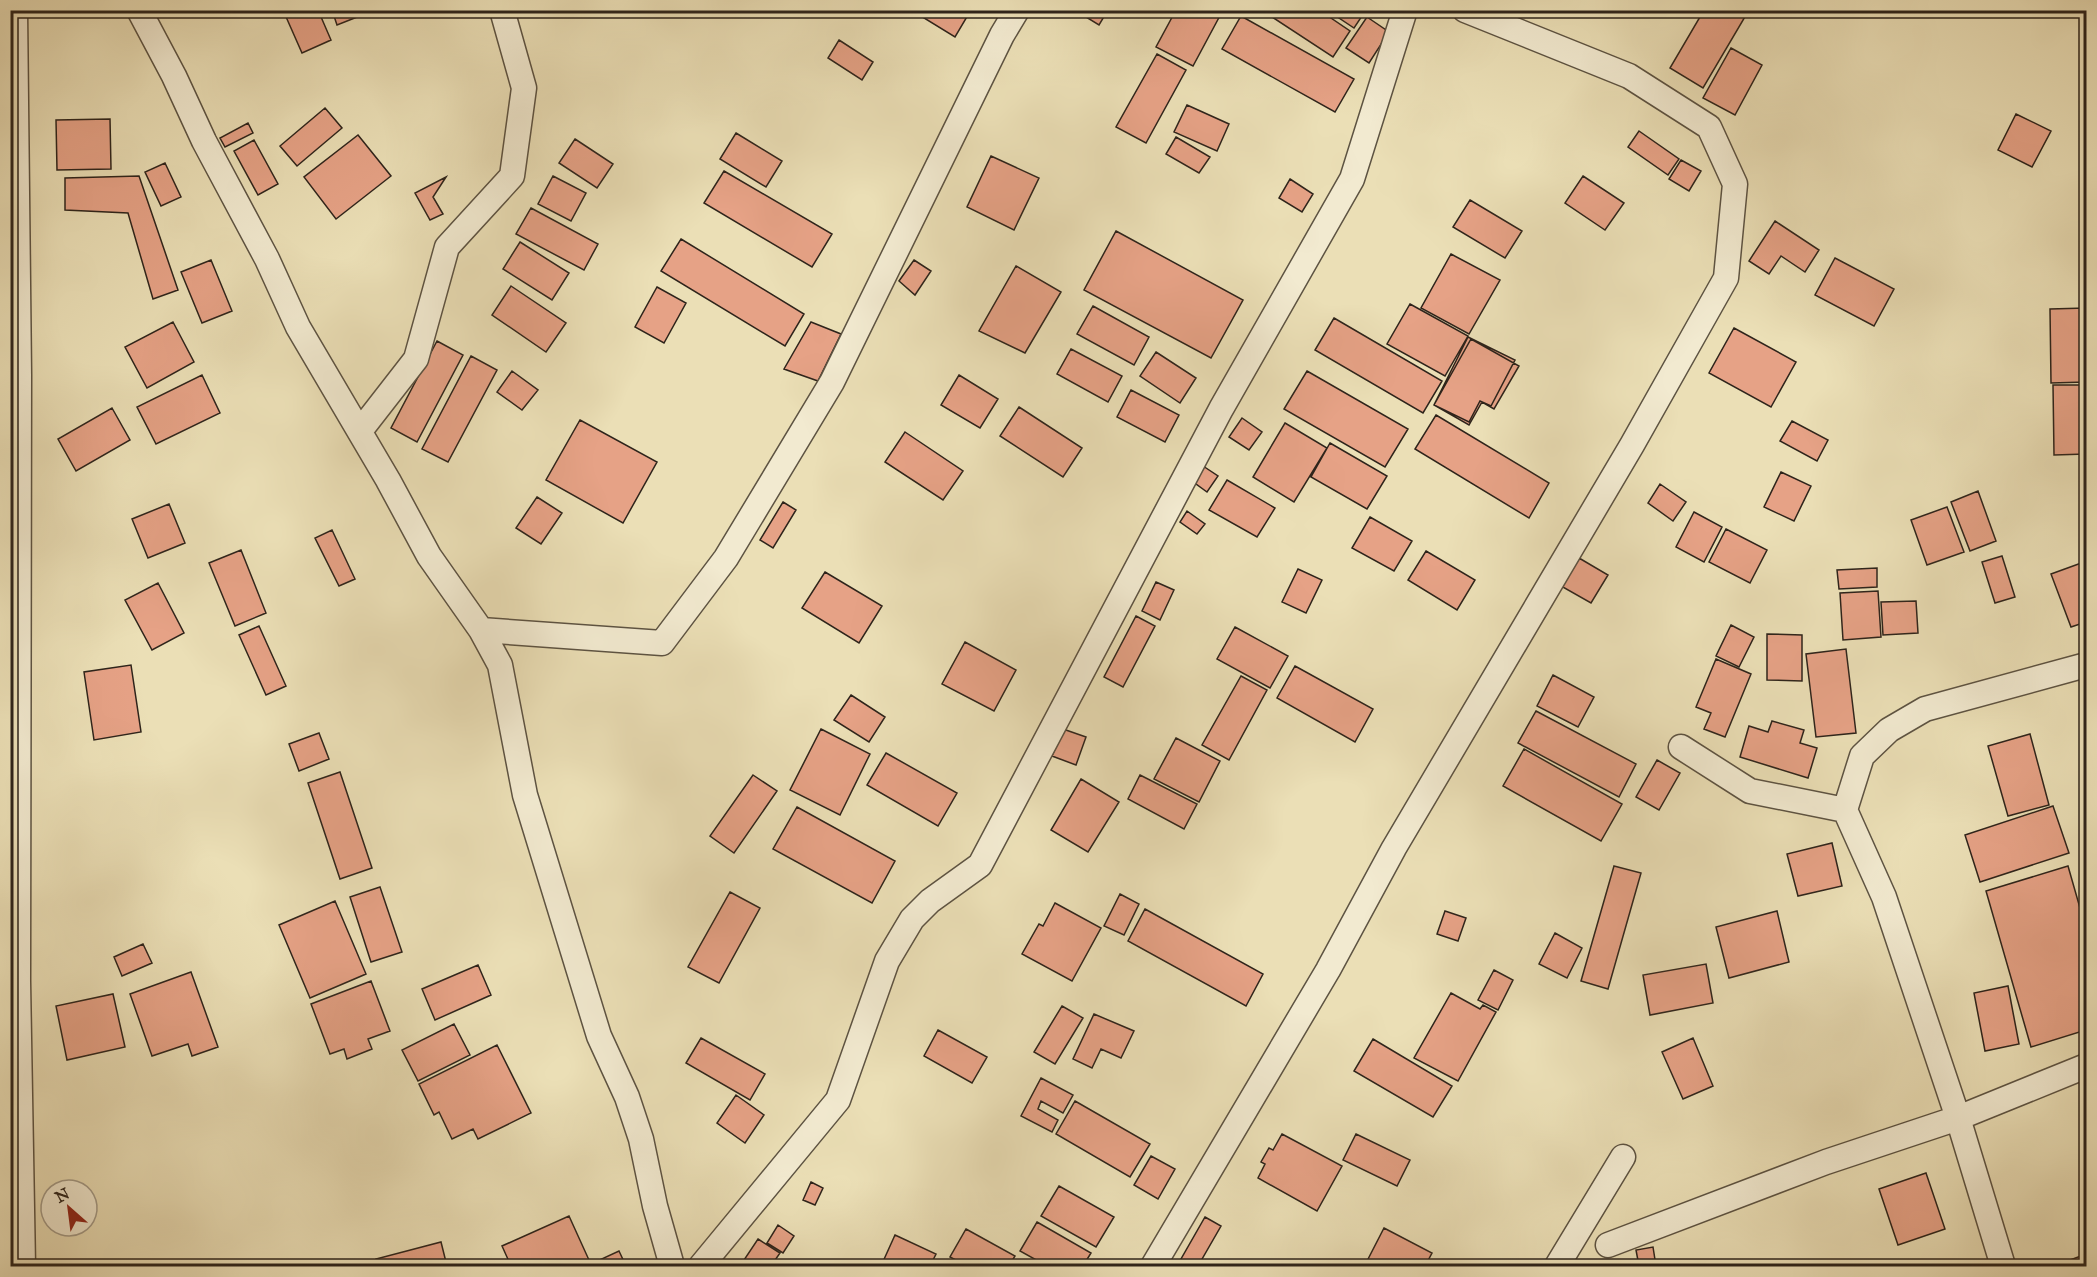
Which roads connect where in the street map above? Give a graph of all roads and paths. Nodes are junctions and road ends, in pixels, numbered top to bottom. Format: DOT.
graph roads {
  1 [pos="15,10"];
  2 [pos="139,10"];
  3 [pos="502,10"];
  4 [pos="1017,10"];
  5 [pos="1405,10"];
  6 [pos="1465,10"];
  7 [pos="360,431"];
  8 [pos="481,630"];
  9 [pos="2086,664"];
  10 [pos="1681,747"];
  11 [pos="1845,810"];
  12 [pos="2086,1066"];
  13 [pos="1958,1118"];
  14 [pos="1623,1157"];
  15 [pos="1608,1245"];
  16 [pos="23,1266"];
  17 [pos="672,1266"];
  18 [pos="701,1266"];
  19 [pos="1153,1266"];
  20 [pos="1557,1266"];
  21 [pos="2003,1266"];
  1 -- 16 [label="street"];
  2 -- 7 [label="street"];
  3 -- 7 [label="street"];
  4 -- 8 [label="street"];
  5 -- 18 [label="street"];
  6 -- 19 [label="street"];
  7 -- 8 [label="street"];
  8 -- 17 [label="street"];
  9 -- 11 [label="street"];
  10 -- 11 [label="street"];
  11 -- 13 [label="street"];
  12 -- 13 [label="street"];
  13 -- 15 [label="street"];
  13 -- 21 [label="street"];
  14 -- 20 [label="street"];
}
